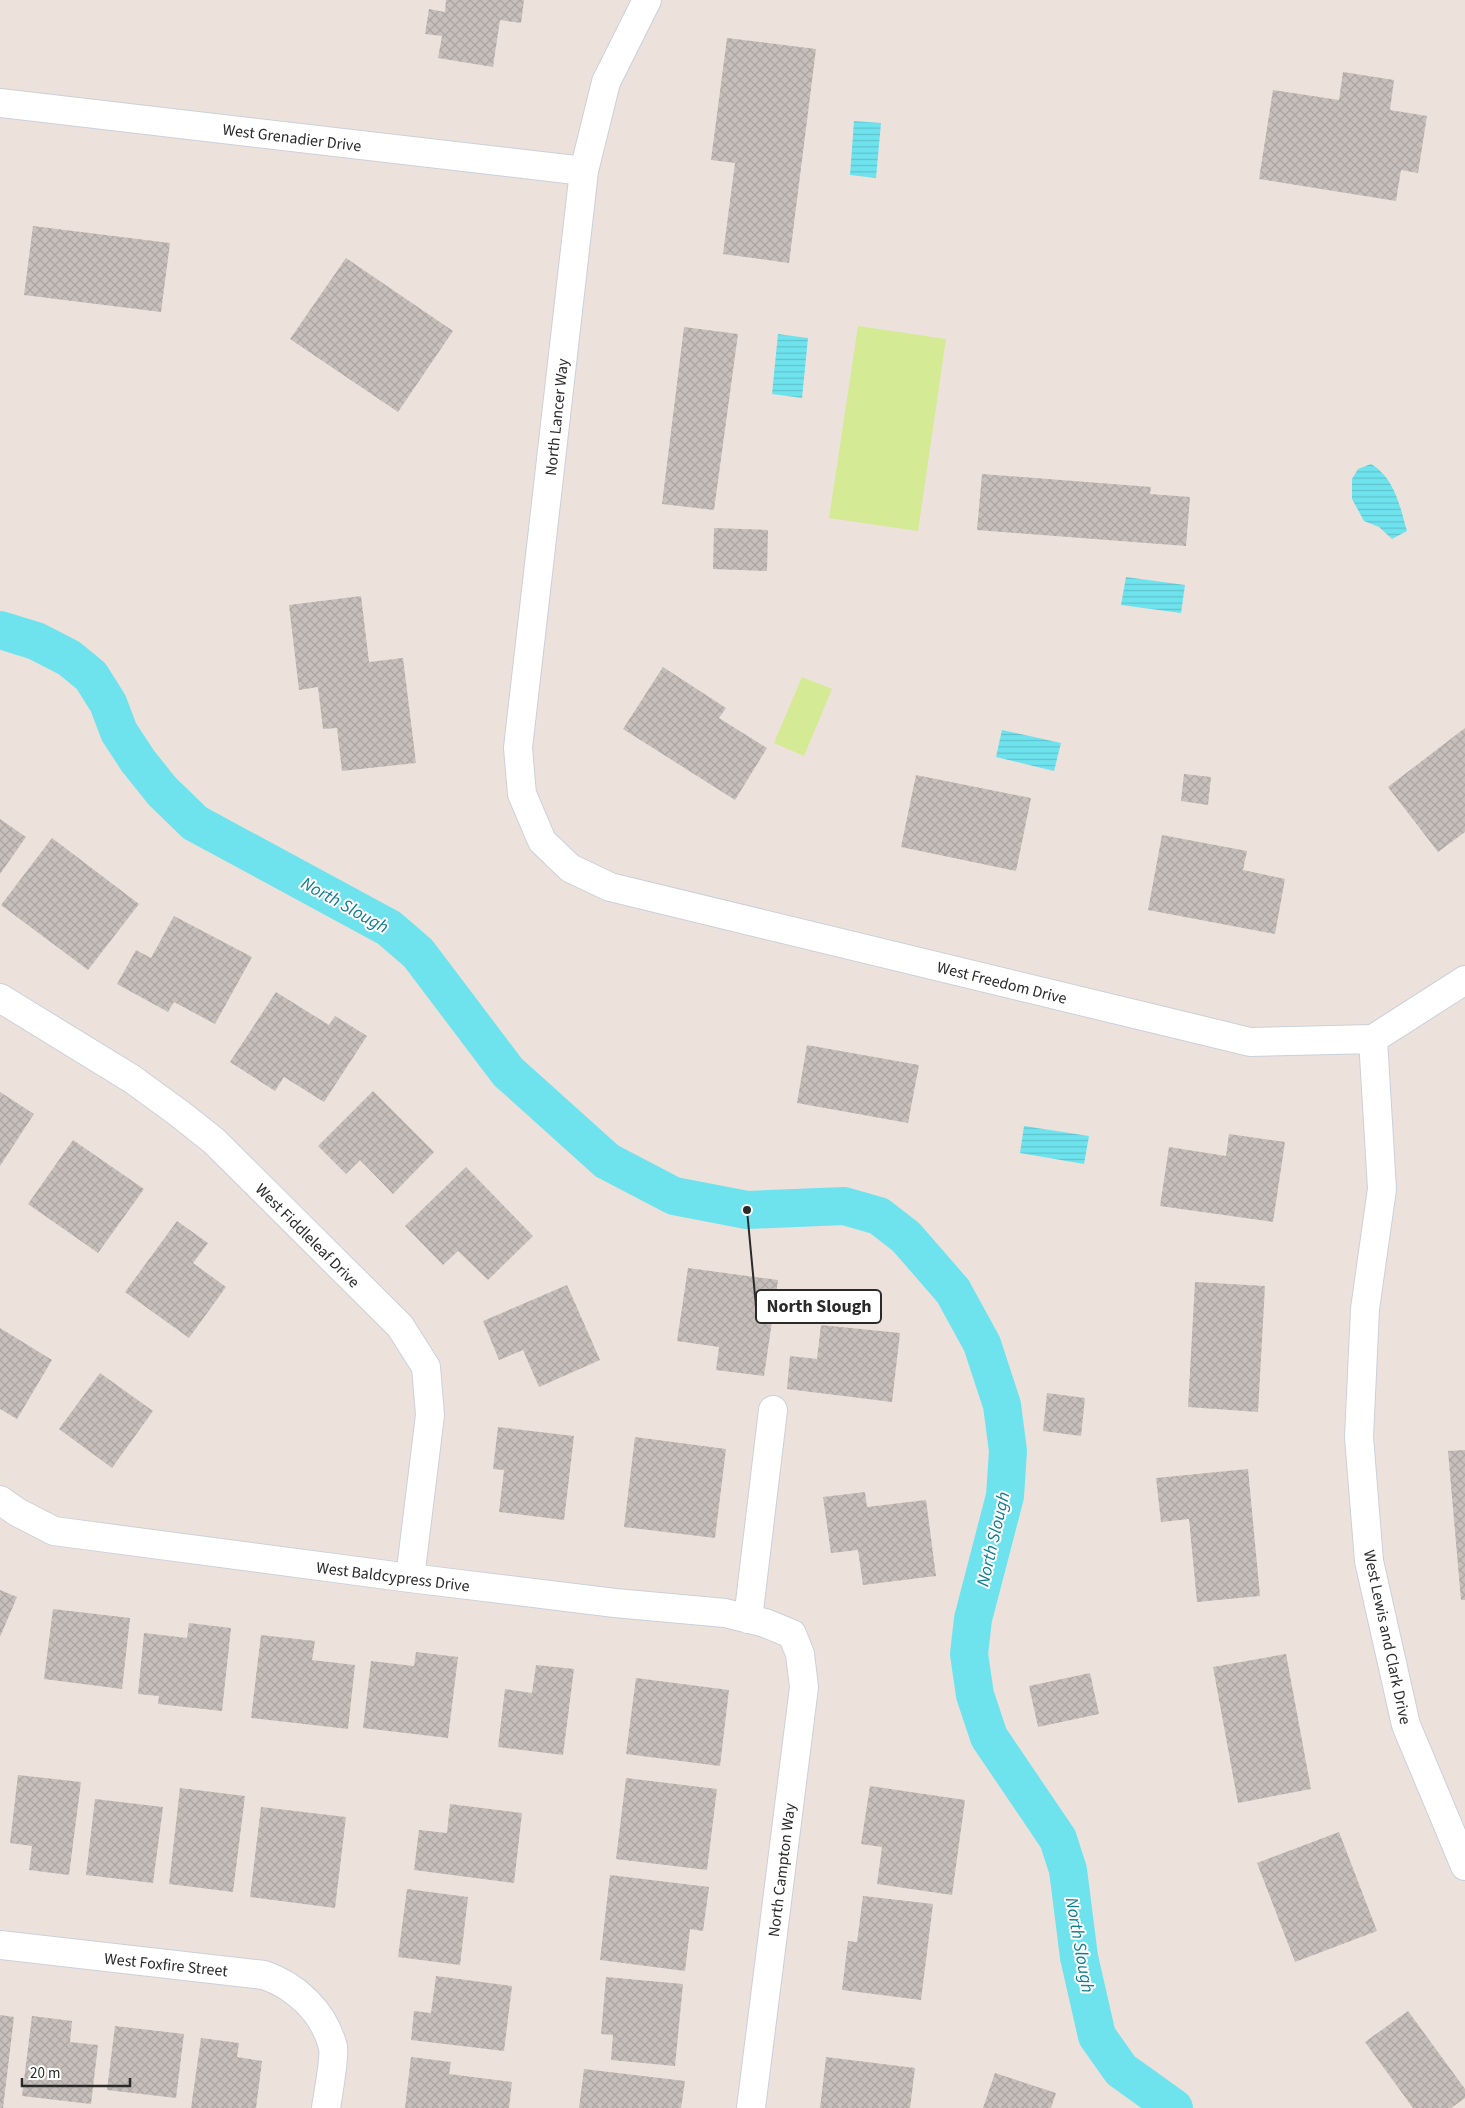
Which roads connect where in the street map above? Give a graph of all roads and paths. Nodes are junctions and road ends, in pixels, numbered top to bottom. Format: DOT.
graph roads {
  1 [pos="647,0"];
  2 [pos="0,103"];
  3 [pos="584,171"];
  4 [pos="542,841"];
  5 [pos="1465,980"];
  6 [pos="0,998"];
  7 [pos="1373,1039"];
  8 [pos="773,1410"];
  9 [pos="0,1500"];
  10 [pos="410,1578"];
  11 [pos="748,1619"];
  12 [pos="792,1634"];
  13 [pos="1465,1866"];
  14 [pos="0,1945"];
  15 [pos="326,2108"];
  16 [pos="751,2108"];
  1 -- 3 [label="street, North Lancer Way"];
  2 -- 3 [label="street, West Grenadier Drive"];
  3 -- 4 [label="street, North Lancer Way"];
  4 -- 7 [label="street, West Freedom Drive"];
  5 -- 7 [label="street"];
  6 -- 10 [label="street, West Fiddleleaf Drive"];
  7 -- 13 [label="street, West Lewis and Clark Drive"];
  8 -- 11 [label="street"];
  9 -- 10 [label="street, West Baldcypress Drive"];
  10 -- 11 [label="street, West Baldcypress Drive"];
  11 -- 12 [label="street, West Baldcypress Drive"];
  12 -- 16 [label="street, North Campton Way"];
  14 -- 15 [label="street, West Foxfire Street"];
}
